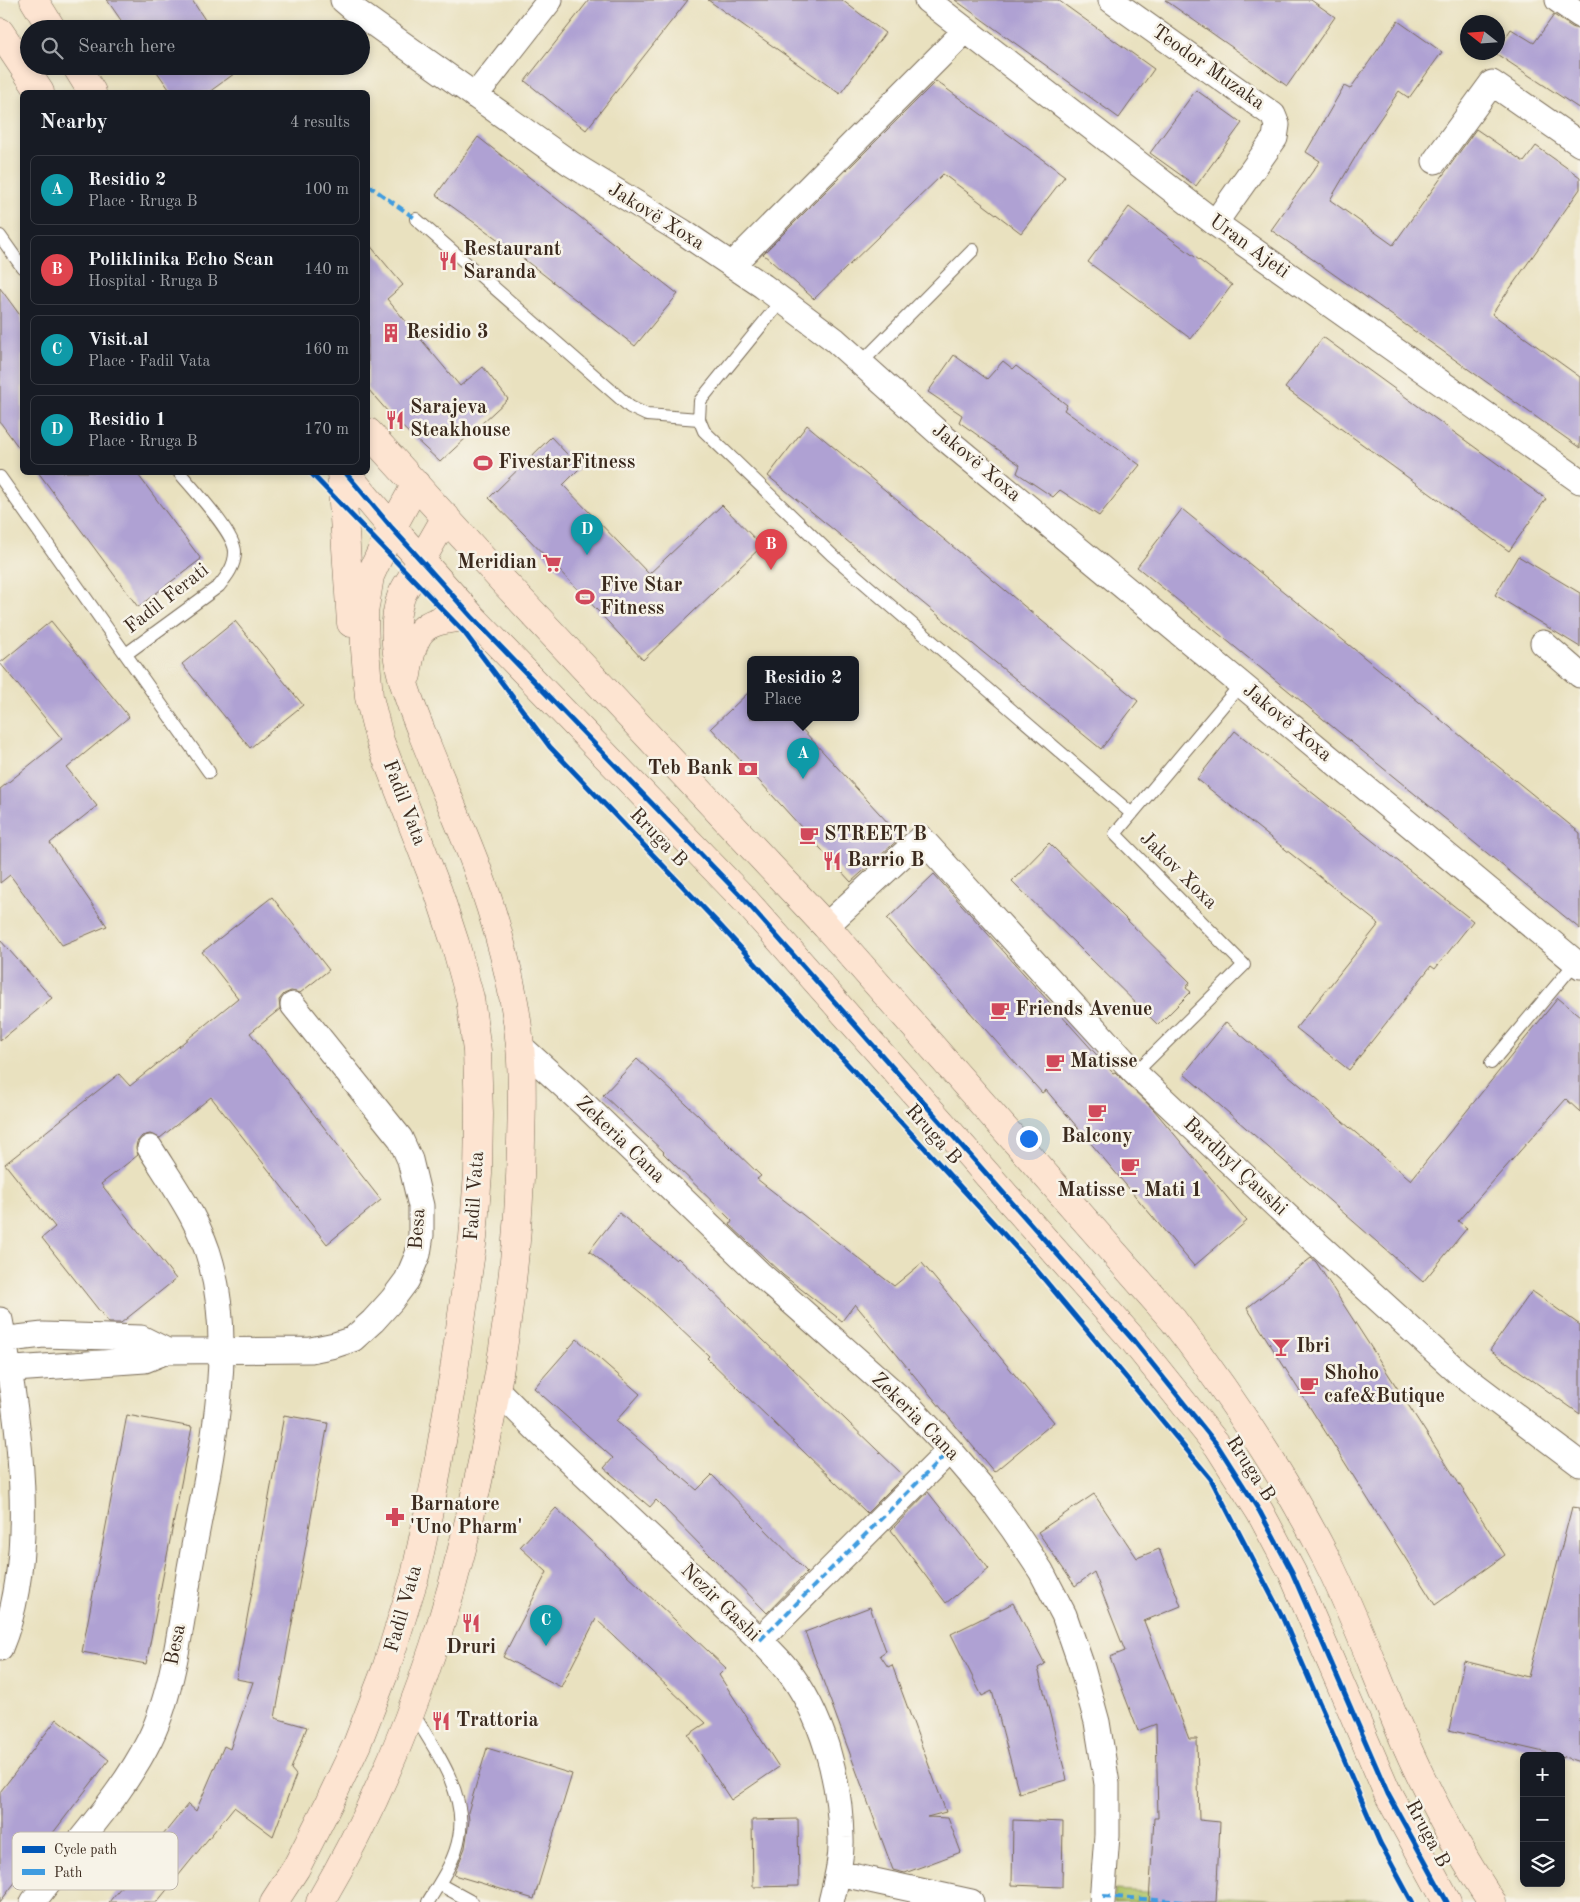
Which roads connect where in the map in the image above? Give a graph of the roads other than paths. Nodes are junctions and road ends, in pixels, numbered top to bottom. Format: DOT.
graph roads {
  1 [pos="34,0"];
  2 [pos="343,0"];
  3 [pos="550,0"];
  4 [pos="927,0"];
  5 [pos="1111,0"];
  6 [pos="1558,0"];
  7 [pos="1580,15"];
  8 [pos="46,20"];
  9 [pos="369,20"];
  10 [pos="370,21"];
  11 [pos="966,30"];
  12 [pos="0,32"];
  13 [pos="20,62"];
  14 [pos="29,75"];
  15 [pos="82,75"];
  16 [pos="39,90"];
  17 [pos="91,90"];
  18 [pos="475,96"];
  19 [pos="1580,144"];
  20 [pos="1435,161"];
  21 [pos="416,219"];
  22 [pos="1215,223"];
  23 [pos="0,236"];
  24 [pos="973,250"];
  25 [pos="20,264"];
  26 [pos="732,265"];
  27 [pos="782,300"];
  28 [pos="861,363"];
  29 [pos="699,419"];
  30 [pos="370,434"];
  31 [pos="181,475"];
  32 [pos="341,475"];
  33 [pos="348,475"];
  34 [pos="0,477"];
  35 [pos="1580,481"];
  36 [pos="416,484"];
  37 [pos="446,518"];
  38 [pos="392,528"];
  39 [pos="422,560"];
  40 [pos="472,617"];
  41 [pos="1543,643"];
  42 [pos="126,654"];
  43 [pos="1580,675"];
  44 [pos="1241,684"];
  45 [pos="405,689"];
  46 [pos="369,697"];
  47 [pos="209,772"];
  48 [pos="1132,814"];
  49 [pos="826,926"];
  50 [pos="1578,964"];
  51 [pos="293,1005"];
  52 [pos="520,1046"];
  53 [pos="1491,1063"];
  54 [pos="1136,1073"];
  55 [pos="150,1148"];
  56 [pos="1,1333"];
  57 [pos="222,1350"];
  58 [pos="167,1351"];
  59 [pos="4,1369"];
  60 [pos="496,1389"];
  61 [pos="950,1450"];
  62 [pos="1580,1464"];
  63 [pos="760,1640"];
  64 [pos="0,1648"];
  65 [pos="412,1711"];
  66 [pos="88,1832"];
  67 [pos="838,1873"];
  68 [pos="439,1884"];
  69 [pos="42,1890"];
  70 [pos="33,1902"];
  71 [pos="274,1902"];
  72 [pos="320,1902"];
  73 [pos="428,1902"];
  74 [pos="472,1902"];
  75 [pos="831,1902"];
  76 [pos="971,1902"];
  77 [pos="1102,1902"];
  78 [pos="1447,1902"];
  79 [pos="1492,1902"];
  1 -- 8 [label="main road"];
  2 -- 9 [label="street, Jakovë Xoxa"];
  3 -- 18 [label="street"];
  4 -- 11 [label="street, Uran Ajeti"];
  5 -- 22 [label="street, Teodor Muzaka"];
  6 -- 7 [label="street"];
  10 -- 18 [label="street, Jakovë Xoxa"];
  11 -- 22 [label="street, Uran Ajeti"];
  11 -- 26 [label="street"];
  12 -- 13 [label="main road"];
  14 -- 16 [label="main road"];
  15 -- 17 [label="main road"];
  18 -- 26 [label="street, Jakovë Xoxa"];
  19 -- 20 [label="street"];
  21 -- 29 [label="lane"];
  22 -- 35 [label="street, Uran Ajeti"];
  23 -- 25 [label="lane"];
  24 -- 28 [label="lane"];
  26 -- 27 [label="street, Jakovë Xoxa"];
  27 -- 28 [label="street, Jakovë Xoxa"];
  27 -- 29 [label="lane"];
  28 -- 44 [label="street, Jakovë Xoxa"];
  29 -- 48 [label="lane"];
  30 -- 36 [label="main road"];
  31 -- 42 [label="lane, Fadil Ferati"];
  32 -- 46 [label="main road"];
  33 -- 38 [label="main road, Rruga B"];
  34 -- 42 [label="lane, Fadil Ferati"];
  36 -- 37 [label="main road, Rruga B"];
  36 -- 38 [label="main road, Fadil Vata"];
  37 -- 39 [label="main road, Fadil Vata"];
  37 -- 49 [label="main road, Rruga B"];
  38 -- 39 [label="main road, Rruga B"];
  38 -- 46 [label="main road, Fadil Vata"];
  39 -- 40 [label="main road, Rruga B"];
  39 -- 45 [label="main road, Fadil Vata"];
  40 -- 45 [label="main road"];
  40 -- 78 [label="main road, Rruga B"];
  41 -- 43 [label="street"];
  42 -- 47 [label="lane, Fadil Ferati"];
  44 -- 48 [label="lane, Jakov Xoxa"];
  44 -- 50 [label="street, Jakovë Xoxa"];
  45 -- 52 [label="main road, Fadil Vata"];
  46 -- 71 [label="main road, Fadil Vata"];
  48 -- 54 [label="lane, Jakov Xoxa"];
  49 -- 54 [label="street, Bardhyl Çaushi"];
  49 -- 79 [label="main road, Rruga B"];
  50 -- 53 [label="lane"];
  51 -- 57 [label="street, Besa"];
  52 -- 60 [label="main road, Fadil Vata"];
  52 -- 61 [label="street, Zekeria Cana"];
  54 -- 62 [label="street, Bardhyl Çaushi"];
  55 -- 57 [label="street, Besa"];
  56 -- 58 [label="street, Besa"];
  56 -- 59 [label="street"];
  57 -- 58 [label="street, Besa"];
  57 -- 66 [label="street, Besa"];
  58 -- 59 [label="street, Besa"];
  59 -- 64 [label="street"];
  60 -- 63 [label="street, Nezir Gashi"];
  60 -- 65 [label="main road, Fadil Vata"];
  61 -- 63 [label="street"];
  61 -- 77 [label="street, Zekeria Cana"];
  63 -- 67 [label="street, Nezir Gashi"];
  65 -- 68 [label="lane"];
  65 -- 72 [label="main road, Fadil Vata"];
  67 -- 75 [label="street, Nezir Gashi"];
  67 -- 76 [label="street"];
  68 -- 73 [label="lane"];
  68 -- 74 [label="lane"];
  69 -- 70 [label="street, Besa"];
}
